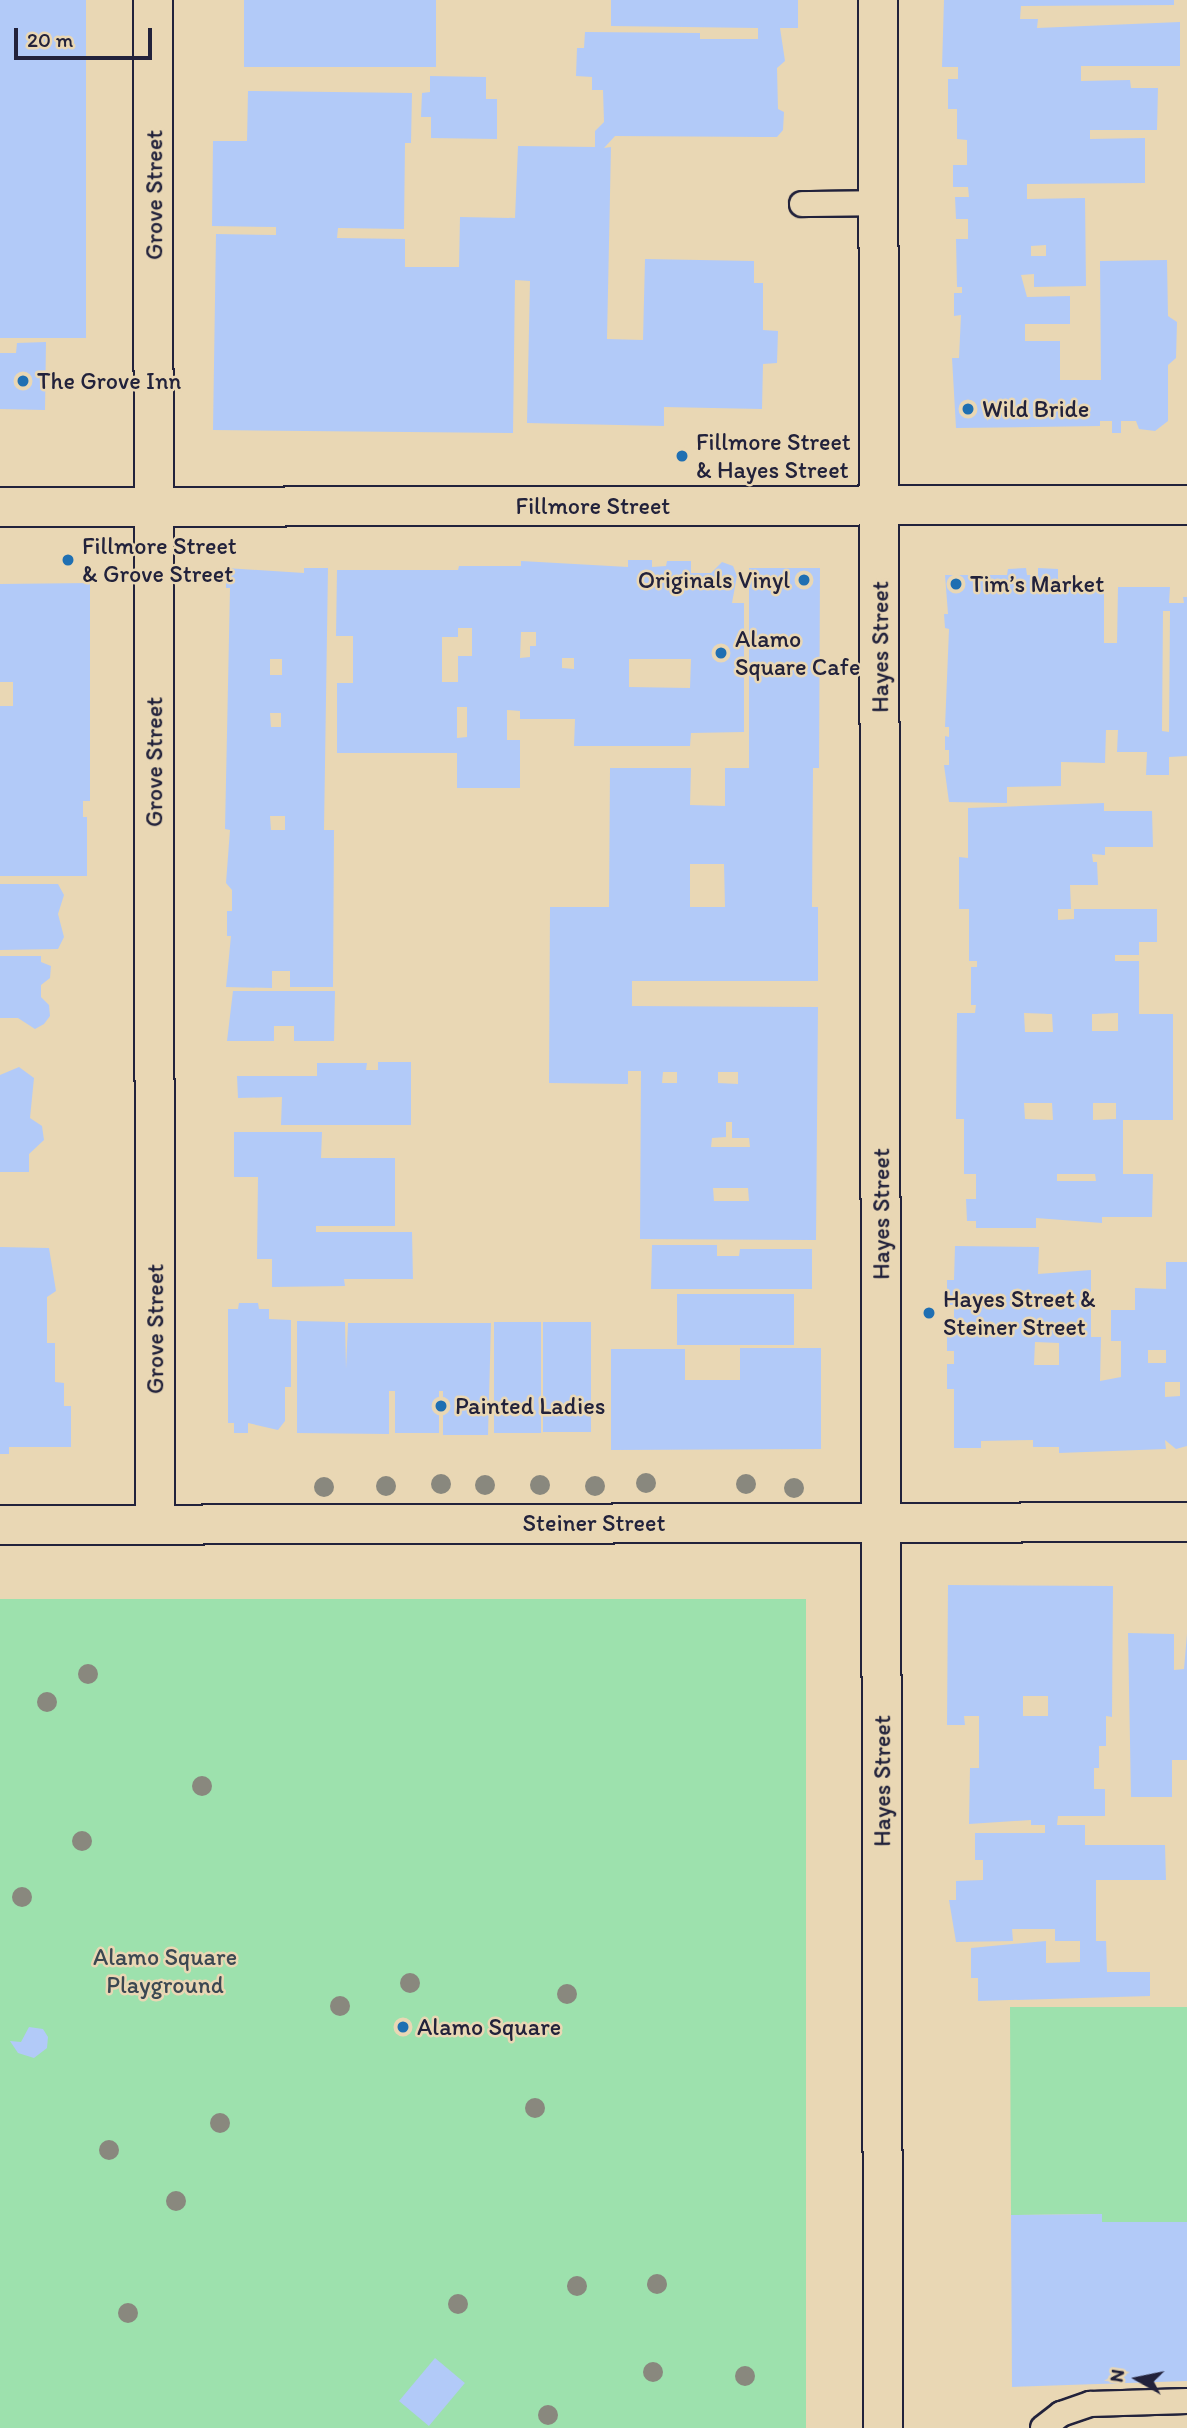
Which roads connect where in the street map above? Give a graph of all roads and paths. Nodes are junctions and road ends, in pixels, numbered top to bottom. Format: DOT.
graph roads {
  1 [pos="153,0"];
  2 [pos="878,0"];
  3 [pos="879,203"];
  4 [pos="802,204"];
  5 [pos="1187,505"];
  6 [pos="880,506"];
  7 [pos="0,507"];
  8 [pos="154,507"];
  9 [pos="1187,1522"];
  10 [pos="881,1523"];
  11 [pos="155,1524"];
  12 [pos="0,1525"];
  13 [pos="1187,2402"];
  14 [pos="883,2428"];
  15 [pos="1042,2428"];
  1 -- 8 [label="street, Grove Street"];
  2 -- 3 [label="street, Hayes Street"];
  3 -- 4 [label="lane"];
  3 -- 6 [label="street, Hayes Street"];
  5 -- 6 [label="street, Fillmore Street"];
  6 -- 8 [label="street, Fillmore Street"];
  6 -- 10 [label="street, Hayes Street"];
  7 -- 8 [label="street, Fillmore Street"];
  8 -- 11 [label="street, Grove Street"];
  9 -- 10 [label="street, Steiner Street"];
  10 -- 11 [label="street, Steiner Street"];
  10 -- 14 [label="street, Hayes Street"];
  11 -- 12 [label="street, Steiner Street"];
  13 -- 15 [label="lane"];
}
